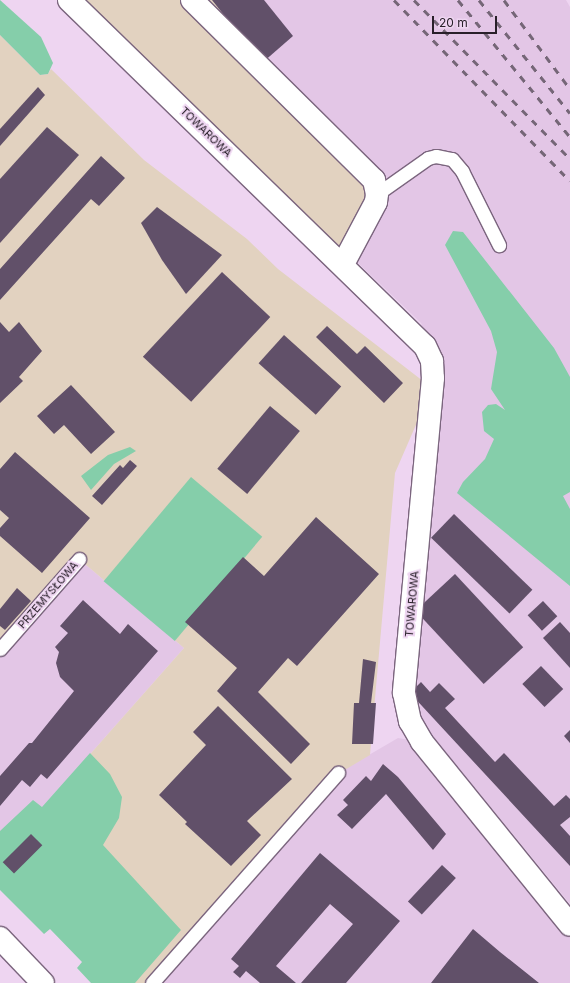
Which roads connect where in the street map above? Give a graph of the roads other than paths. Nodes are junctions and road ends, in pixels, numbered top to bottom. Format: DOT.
graph roads {
  1 [pos="69,0"];
  2 [pos="192,0"];
  3 [pos="378,194"];
  4 [pos="499,245"];
  5 [pos="343,264"];
  6 [pos="79,559"];
  7 [pos="0,649"];
  8 [pos="338,774"];
  9 [pos="570,925"];
  10 [pos="0,938"];
  11 [pos="43,983"];
  12 [pos="152,983"];
  1 -- 5 [label="street, TOWAROWA"];
  2 -- 3 [label="street"];
  3 -- 4 [label="lane"];
  3 -- 5 [label="street"];
  5 -- 9 [label="street, TOWAROWA"];
  6 -- 7 [label="lane, PRZEMYSŁOWA"];
  8 -- 12 [label="lane"];
  10 -- 11 [label="street"];
}
